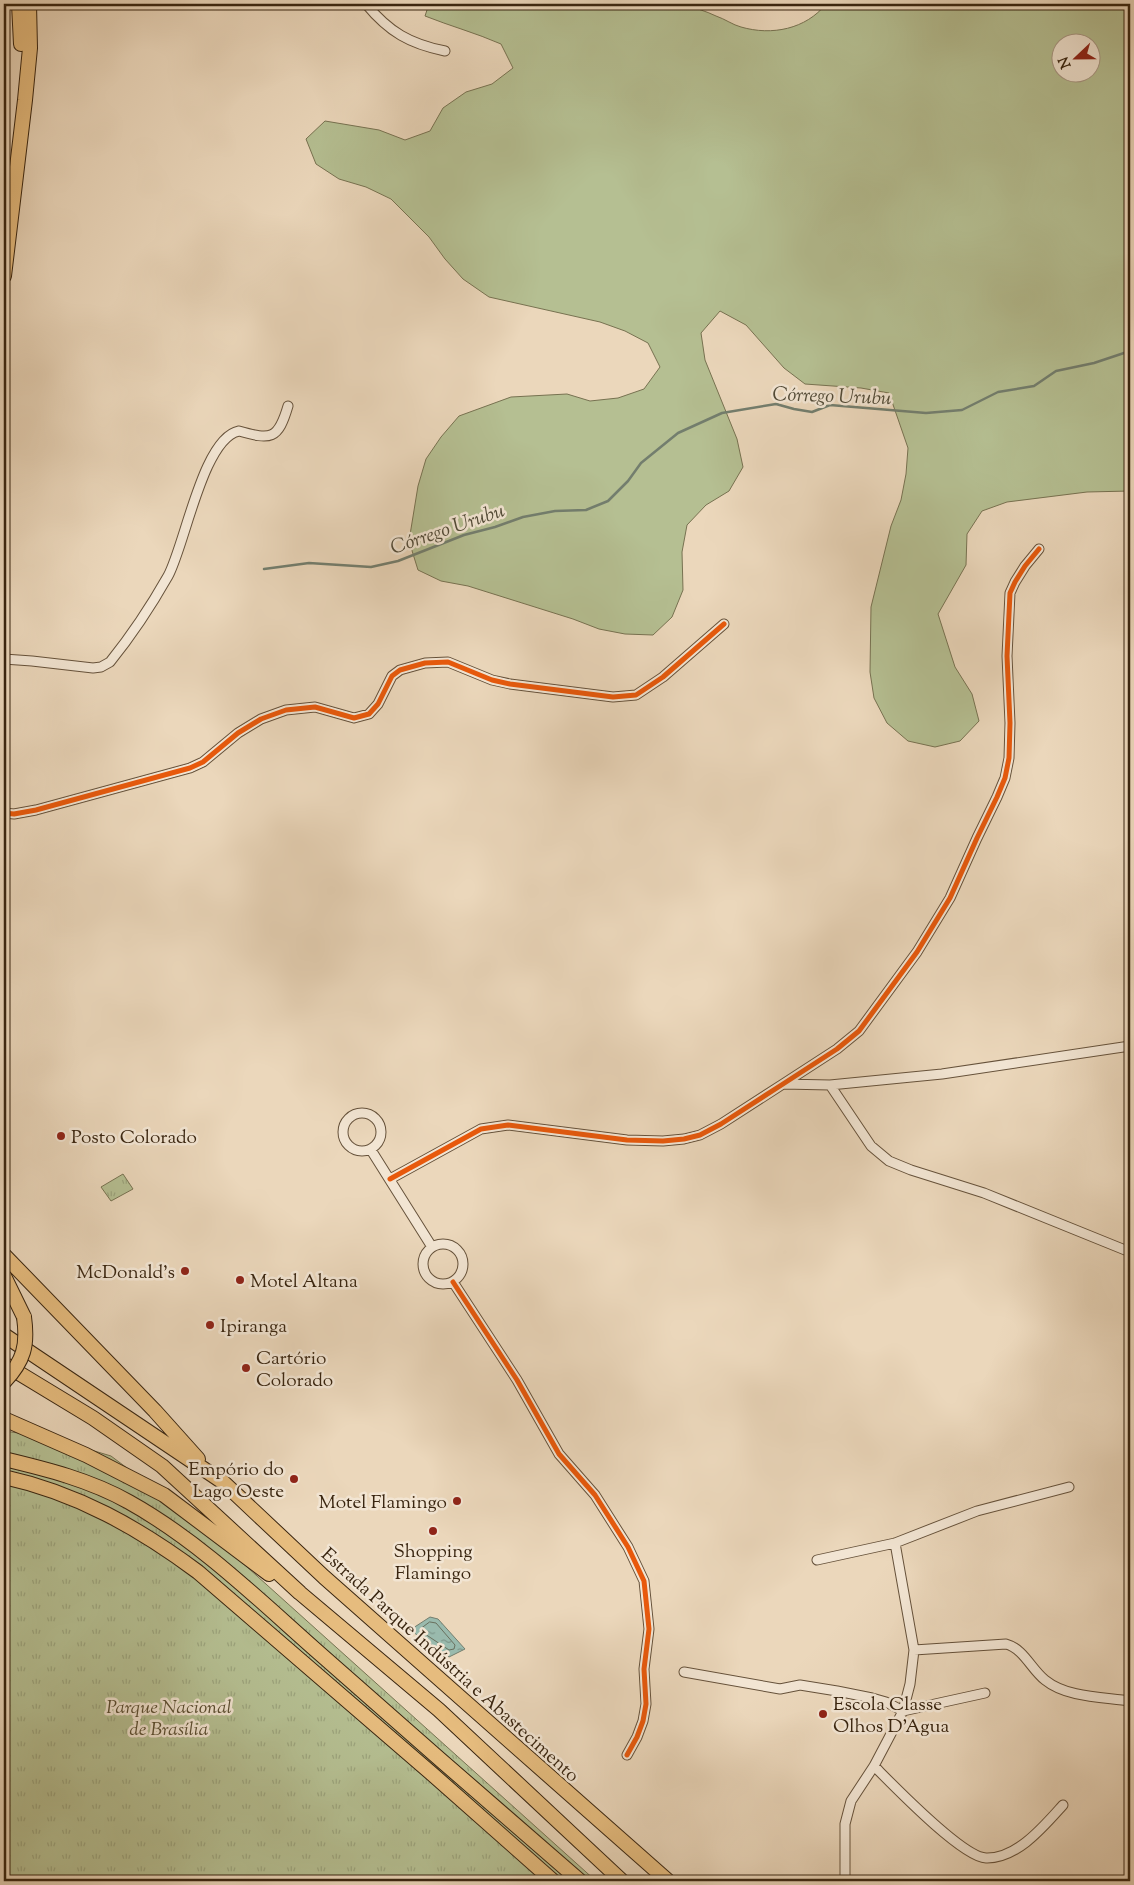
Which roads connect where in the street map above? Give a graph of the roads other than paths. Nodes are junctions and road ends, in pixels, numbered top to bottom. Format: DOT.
graph roads {
  1 [pos="19,4"];
  2 [pos="29,4"];
  3 [pos="366,4"];
  4 [pos="445,51"];
  5 [pos="4,212"];
  6 [pos="4,276"];
  7 [pos="288,406"];
  8 [pos="1039,549"];
  9 [pos="724,624"];
  10 [pos="4,659"];
  11 [pos="4,813"];
  12 [pos="1130,1046"];
  13 [pos="783,1084"];
  14 [pos="830,1085"];
  15 [pos="371,1150"];
  16 [pos="390,1179"];
  17 [pos="432,1247"];
  18 [pos="1130,1252"];
  19 [pos="4,1255"];
  20 [pos="4,1276"];
  21 [pos="453,1282"];
  22 [pos="4,1288"];
  23 [pos="20,1317"];
  24 [pos="4,1335"];
  25 [pos="4,1364"];
  26 [pos="4,1374"];
  27 [pos="4,1382"];
  28 [pos="4,1419"];
  29 [pos="4,1459"];
  30 [pos="211,1473"];
  31 [pos="4,1477"];
  32 [pos="1069,1487"];
  33 [pos="895,1543"];
  34 [pos="818,1560"];
  35 [pos="300,1593"];
  36 [pos="914,1650"];
  37 [pos="684,1672"];
  38 [pos="985,1693"];
  39 [pos="1130,1701"];
  40 [pos="904,1711"];
  41 [pos="627,1755"];
  42 [pos="874,1766"];
  43 [pos="1063,1805"];
  44 [pos="553,1881"];
  45 [pos="580,1881"];
  46 [pos="622,1881"];
  47 [pos="668,1881"];
  48 [pos="845,1881"];
  1 -- 5 [label="main road"];
  2 -- 6 [label="main road"];
  3 -- 4 [label="street"];
  7 -- 10 [label="street"];
  8 -- 13 [label="street"];
  9 -- 11 [label="street"];
  12 -- 14 [label="street"];
  13 -- 14 [label="street"];
  13 -- 16 [label="street"];
  14 -- 18 [label="street"];
  15 -- 15 [label="street"];
  15 -- 16 [label="street"];
  16 -- 17 [label="street"];
  17 -- 21 [label="street"];
  17 -- 21 [label="street"];
  19 -- 30 [label="main road"];
  20 -- 23 [label="main road"];
  21 -- 41 [label="street"];
  22 -- 23 [label="main road"];
  23 -- 26 [label="main road"];
  23 -- 27 [label="main road, bridge"];
  24 -- 30 [label="main road"];
  25 -- 35 [label="main road"];
  28 -- 35 [label="main road"];
  29 -- 45 [label="main road"];
  30 -- 47 [label="main road, Estrada Parque Indústria e Abastecimento"];
  31 -- 44 [label="main road"];
  32 -- 33 [label="street"];
  33 -- 34 [label="street"];
  33 -- 36 [label="street"];
  35 -- 46 [label="main road"];
  36 -- 39 [label="street"];
  36 -- 40 [label="street"];
  37 -- 40 [label="street"];
  38 -- 40 [label="street"];
  40 -- 42 [label="street"];
  42 -- 43 [label="street"];
  42 -- 48 [label="street"];
}
